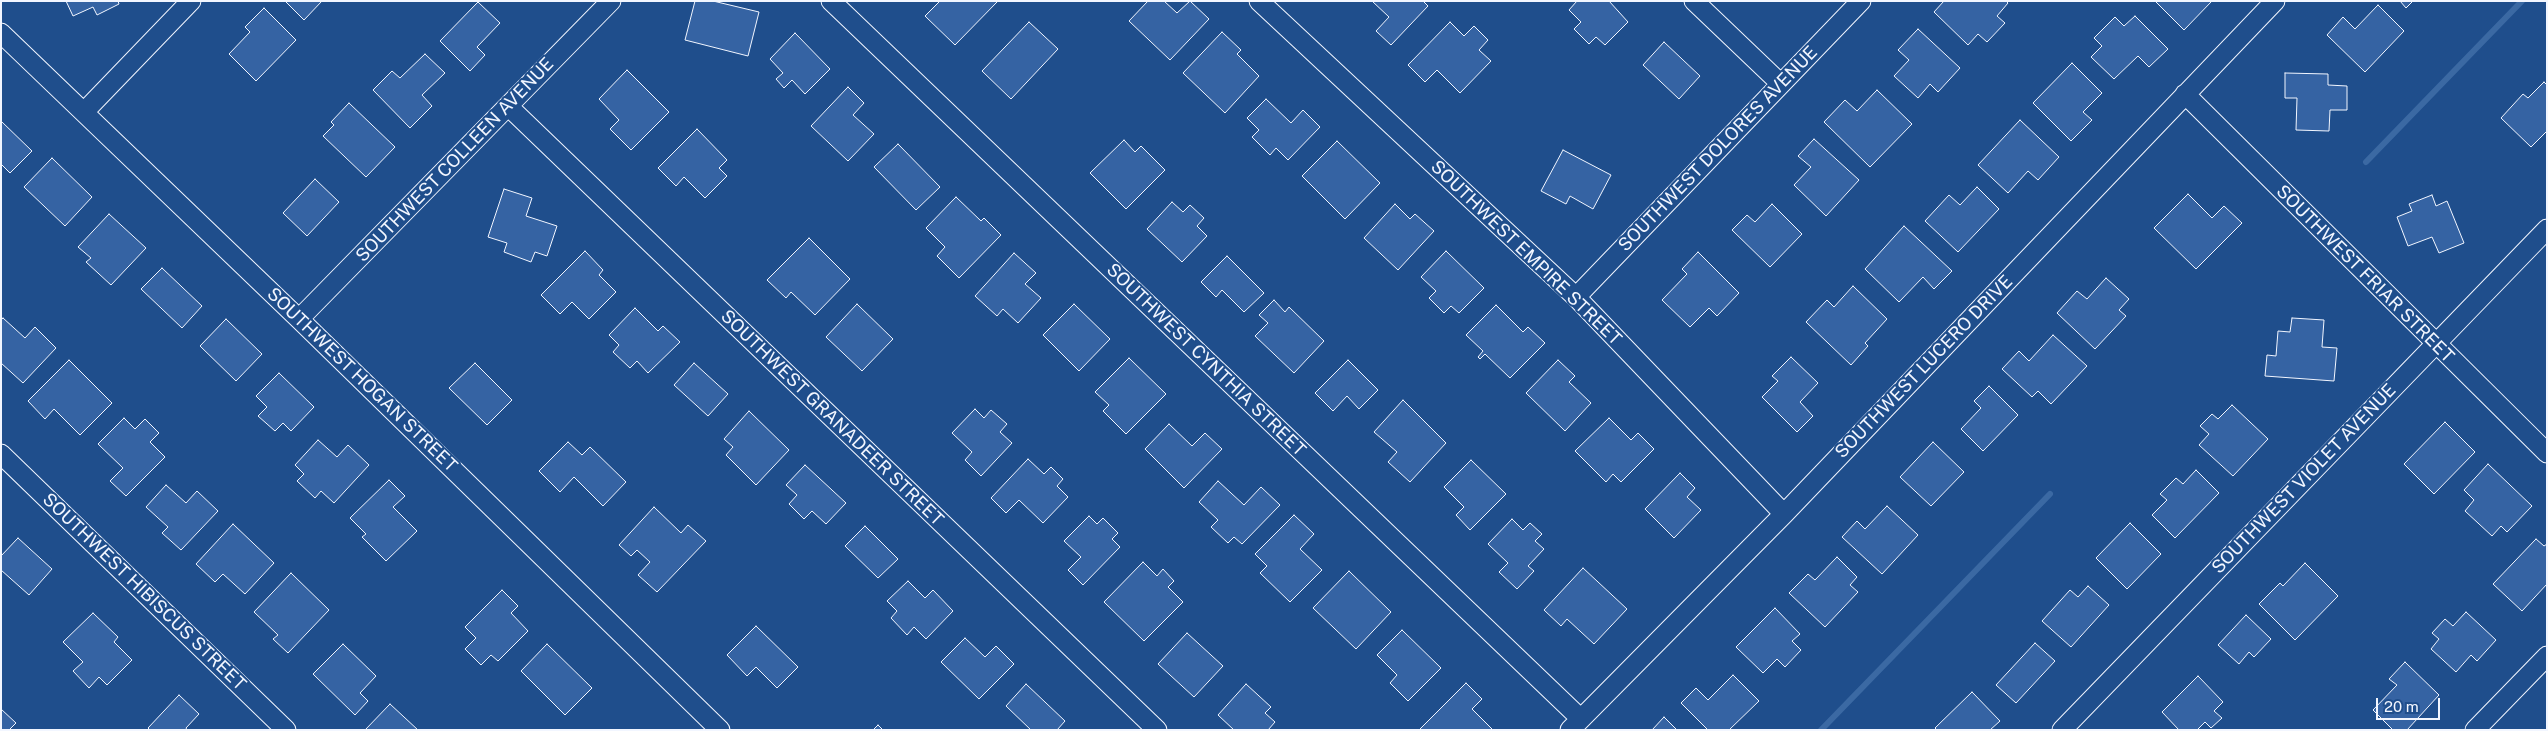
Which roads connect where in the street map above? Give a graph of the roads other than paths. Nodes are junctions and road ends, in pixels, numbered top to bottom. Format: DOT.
graph roads {
  1 [pos="192,1"];
  2 [pos="611,1"];
  3 [pos="832,1"];
  4 [pos="1259,1"];
  5 [pos="1694,1"];
  6 [pos="1861,1"];
  7 [pos="2275,1"];
  8 [pos="1,33"];
  9 [pos="1781,84"];
  10 [pos="2185,94"];
  11 [pos="508,106"];
  12 [pos="84,112"];
  13 [pos="2547,229"];
  14 [pos="1576,298"];
  15 [pos="299,319"];
  16 [pos="2435,343"];
  17 [pos="2547,453"];
  18 [pos="1,454"];
  19 [pos="1784,514"];
  20 [pos="2547,656"];
  21 [pos="1575,724"];
  22 [pos="286,730"];
  23 [pos="720,730"];
  24 [pos="1156,730"];
  25 [pos="2062,730"];
  26 [pos="2476,730"];
  1 -- 12 [label="street"];
  2 -- 11 [label="street, SOUTHWEST COLLEEN AVENUE"];
  3 -- 21 [label="street, SOUTHWEST CYNTHIA STREET"];
  4 -- 14 [label="street, SOUTHWEST EMPIRE STREET"];
  5 -- 9 [label="street"];
  6 -- 9 [label="street, SOUTHWEST DOLORES AVENUE"];
  7 -- 10 [label="street, SOUTHWEST LUCERO DRIVE"];
  8 -- 12 [label="street, SOUTHWEST HOGAN STREET"];
  9 -- 14 [label="street, SOUTHWEST DOLORES AVENUE"];
  10 -- 16 [label="street, SOUTHWEST FRIAR STREET"];
  10 -- 19 [label="street, SOUTHWEST LUCERO DRIVE"];
  11 -- 15 [label="street, SOUTHWEST COLLEEN AVENUE"];
  11 -- 24 [label="street, SOUTHWEST GRANADEER STREET"];
  12 -- 15 [label="street, SOUTHWEST HOGAN STREET"];
  13 -- 16 [label="street, SOUTHWEST VIOLET AVENUE"];
  14 -- 19 [label="street, SOUTHWEST EMPIRE STREET"];
  15 -- 23 [label="street, SOUTHWEST HOGAN STREET"];
  16 -- 17 [label="street, SOUTHWEST FRIAR STREET"];
  16 -- 25 [label="street, SOUTHWEST VIOLET AVENUE"];
  18 -- 22 [label="street, SOUTHWEST HIBISCUS STREET"];
  19 -- 21 [label="street, SOUTHWEST LUCERO DRIVE"];
  20 -- 26 [label="street"];
}
